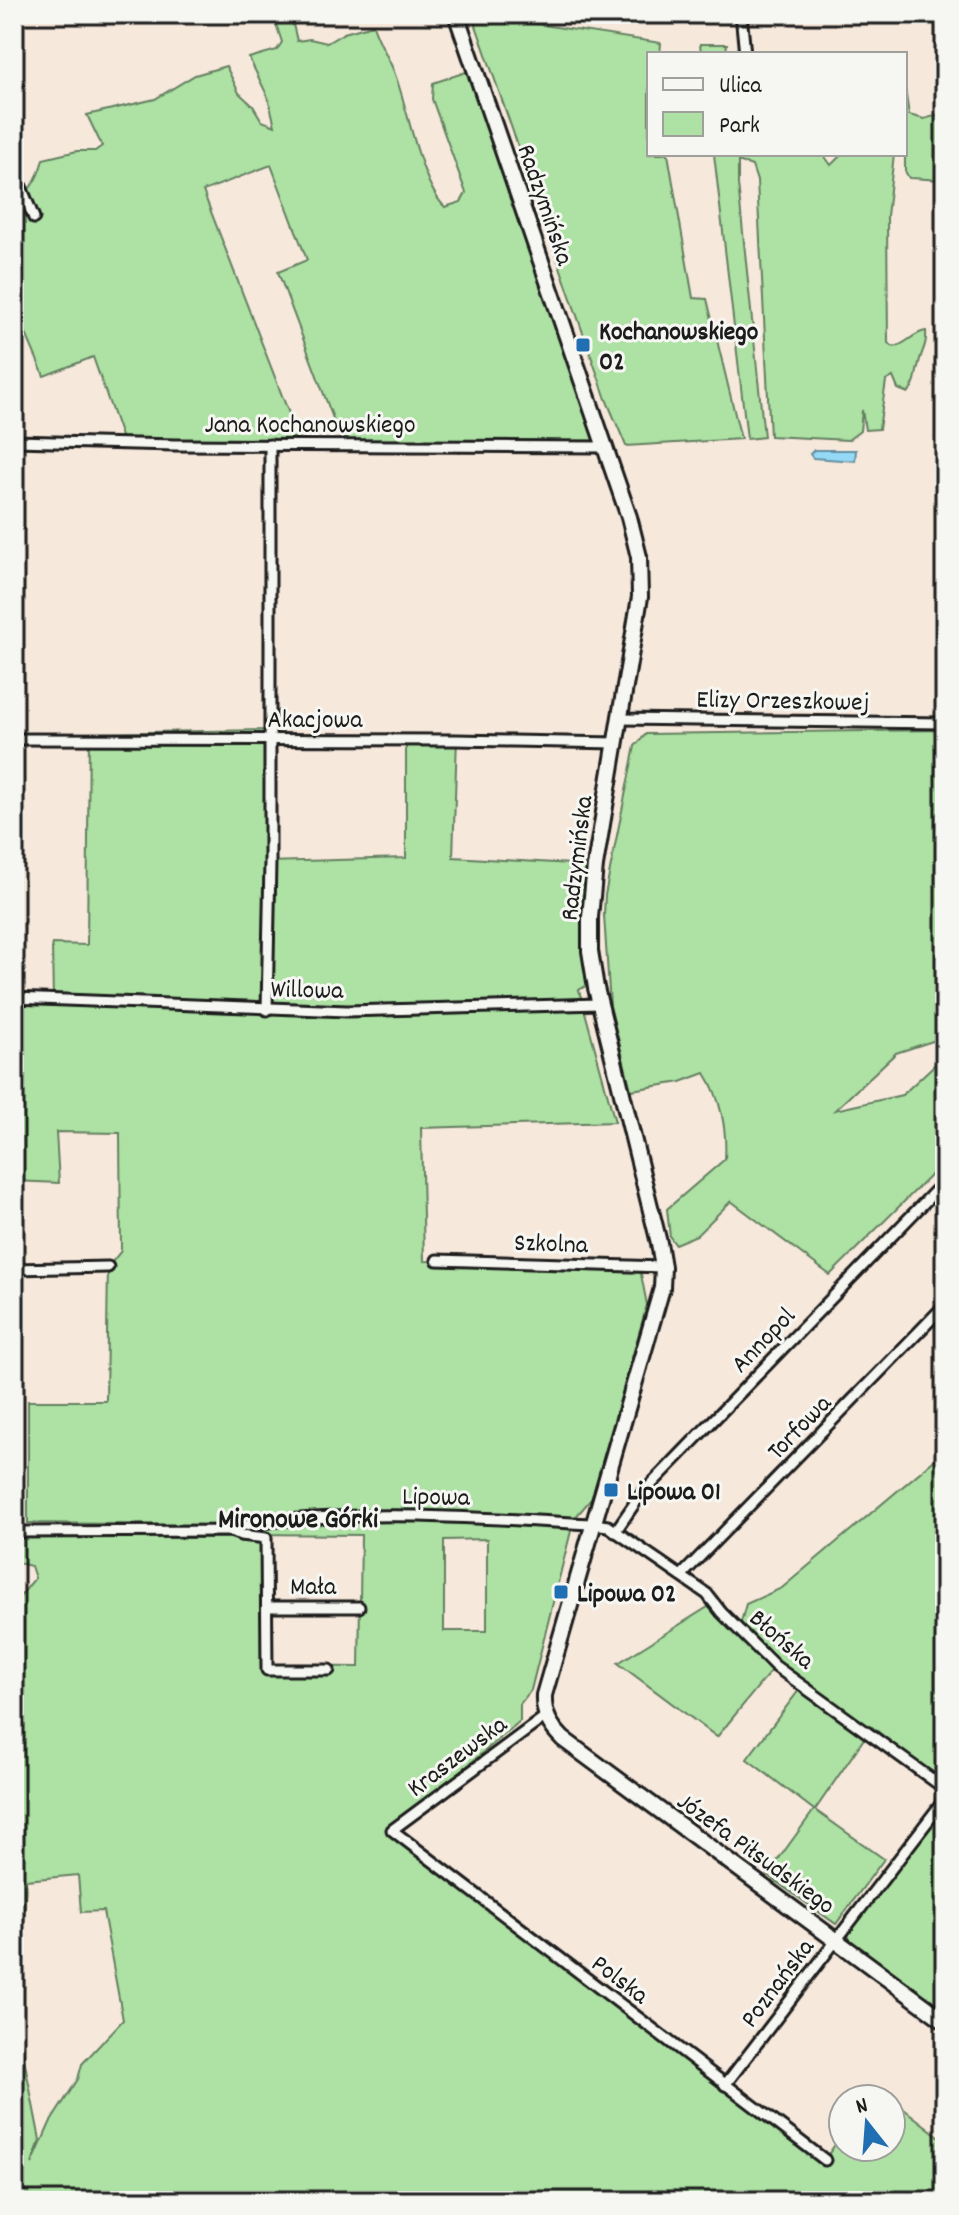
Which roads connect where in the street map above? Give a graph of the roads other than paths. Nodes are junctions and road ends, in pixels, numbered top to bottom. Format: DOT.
graph roads {
  1 [pos="456,14"];
  2 [pos="741,14"];
  3 [pos="745,52"];
  4 [pos="14,170"];
  5 [pos="34,218"];
  6 [pos="14,441"];
  7 [pos="270,445"];
  8 [pos="605,447"];
  9 [pos="621,719"];
  10 [pos="945,723"];
  11 [pos="14,739"];
  12 [pos="269,740"];
  13 [pos="617,743"];
  14 [pos="14,998"];
  15 [pos="600,1004"];
  16 [pos="267,1010"];
  17 [pos="945,1181"];
  18 [pos="437,1260"];
  19 [pos="108,1267"];
  20 [pos="663,1267"];
  21 [pos="14,1269"];
  22 [pos="945,1305"];
  23 [pos="594,1524"];
  24 [pos="230,1531"];
  25 [pos="14,1532"];
  26 [pos="615,1532"];
  27 [pos="681,1576"];
  28 [pos="267,1607"];
  29 [pos="359,1607"];
  30 [pos="329,1670"];
  31 [pos="546,1716"];
  32 [pos="944,1788"];
  33 [pos="392,1830"];
  34 [pos="836,1940"];
  35 [pos="945,2021"];
  36 [pos="725,2085"];
  37 [pos="825,2160"];
  1 -- 8 [label="street, Radzymińska"];
  2 -- 3 [label="street"];
  4 -- 5 [label="street"];
  6 -- 7 [label="street, Jana Kochanowskiego"];
  7 -- 8 [label="street, Jana Kochanowskiego"];
  7 -- 12 [label="street"];
  8 -- 9 [label="street, Radzymińska"];
  9 -- 10 [label="street, Elizy Orzeszkowej"];
  9 -- 13 [label="street, Radzymińska"];
  11 -- 12 [label="street, Akacjowa"];
  12 -- 13 [label="street, Akacjowa"];
  12 -- 16 [label="street"];
  13 -- 15 [label="street, Radzymińska"];
  14 -- 16 [label="street, Willowa"];
  15 -- 16 [label="street, Willowa"];
  15 -- 20 [label="street, Radzymińska"];
  17 -- 26 [label="street, Annopol"];
  18 -- 20 [label="street, Szkolna"];
  19 -- 21 [label="street"];
  20 -- 23 [label="street, Radzymińska"];
  22 -- 27 [label="street, Torfowa"];
  23 -- 24 [label="street, Lipowa"];
  23 -- 26 [label="street, Błońska"];
  23 -- 31 [label="street, Radzymińska"];
  24 -- 25 [label="street, Lipowa"];
  24 -- 28 [label="street, Lipowa"];
  26 -- 27 [label="street, Błońska"];
  27 -- 32 [label="street, Błońska"];
  28 -- 29 [label="street, Mała"];
  28 -- 30 [label="street"];
  31 -- 33 [label="street, Kraszewska"];
  31 -- 34 [label="street, Józefa Piłsudskiego"];
  32 -- 34 [label="street, Poznańska"];
  33 -- 36 [label="street, Polska"];
  34 -- 35 [label="street, Józefa Piłsudskiego"];
  34 -- 36 [label="street, Poznańska"];
  36 -- 37 [label="street, Polska"];
}
